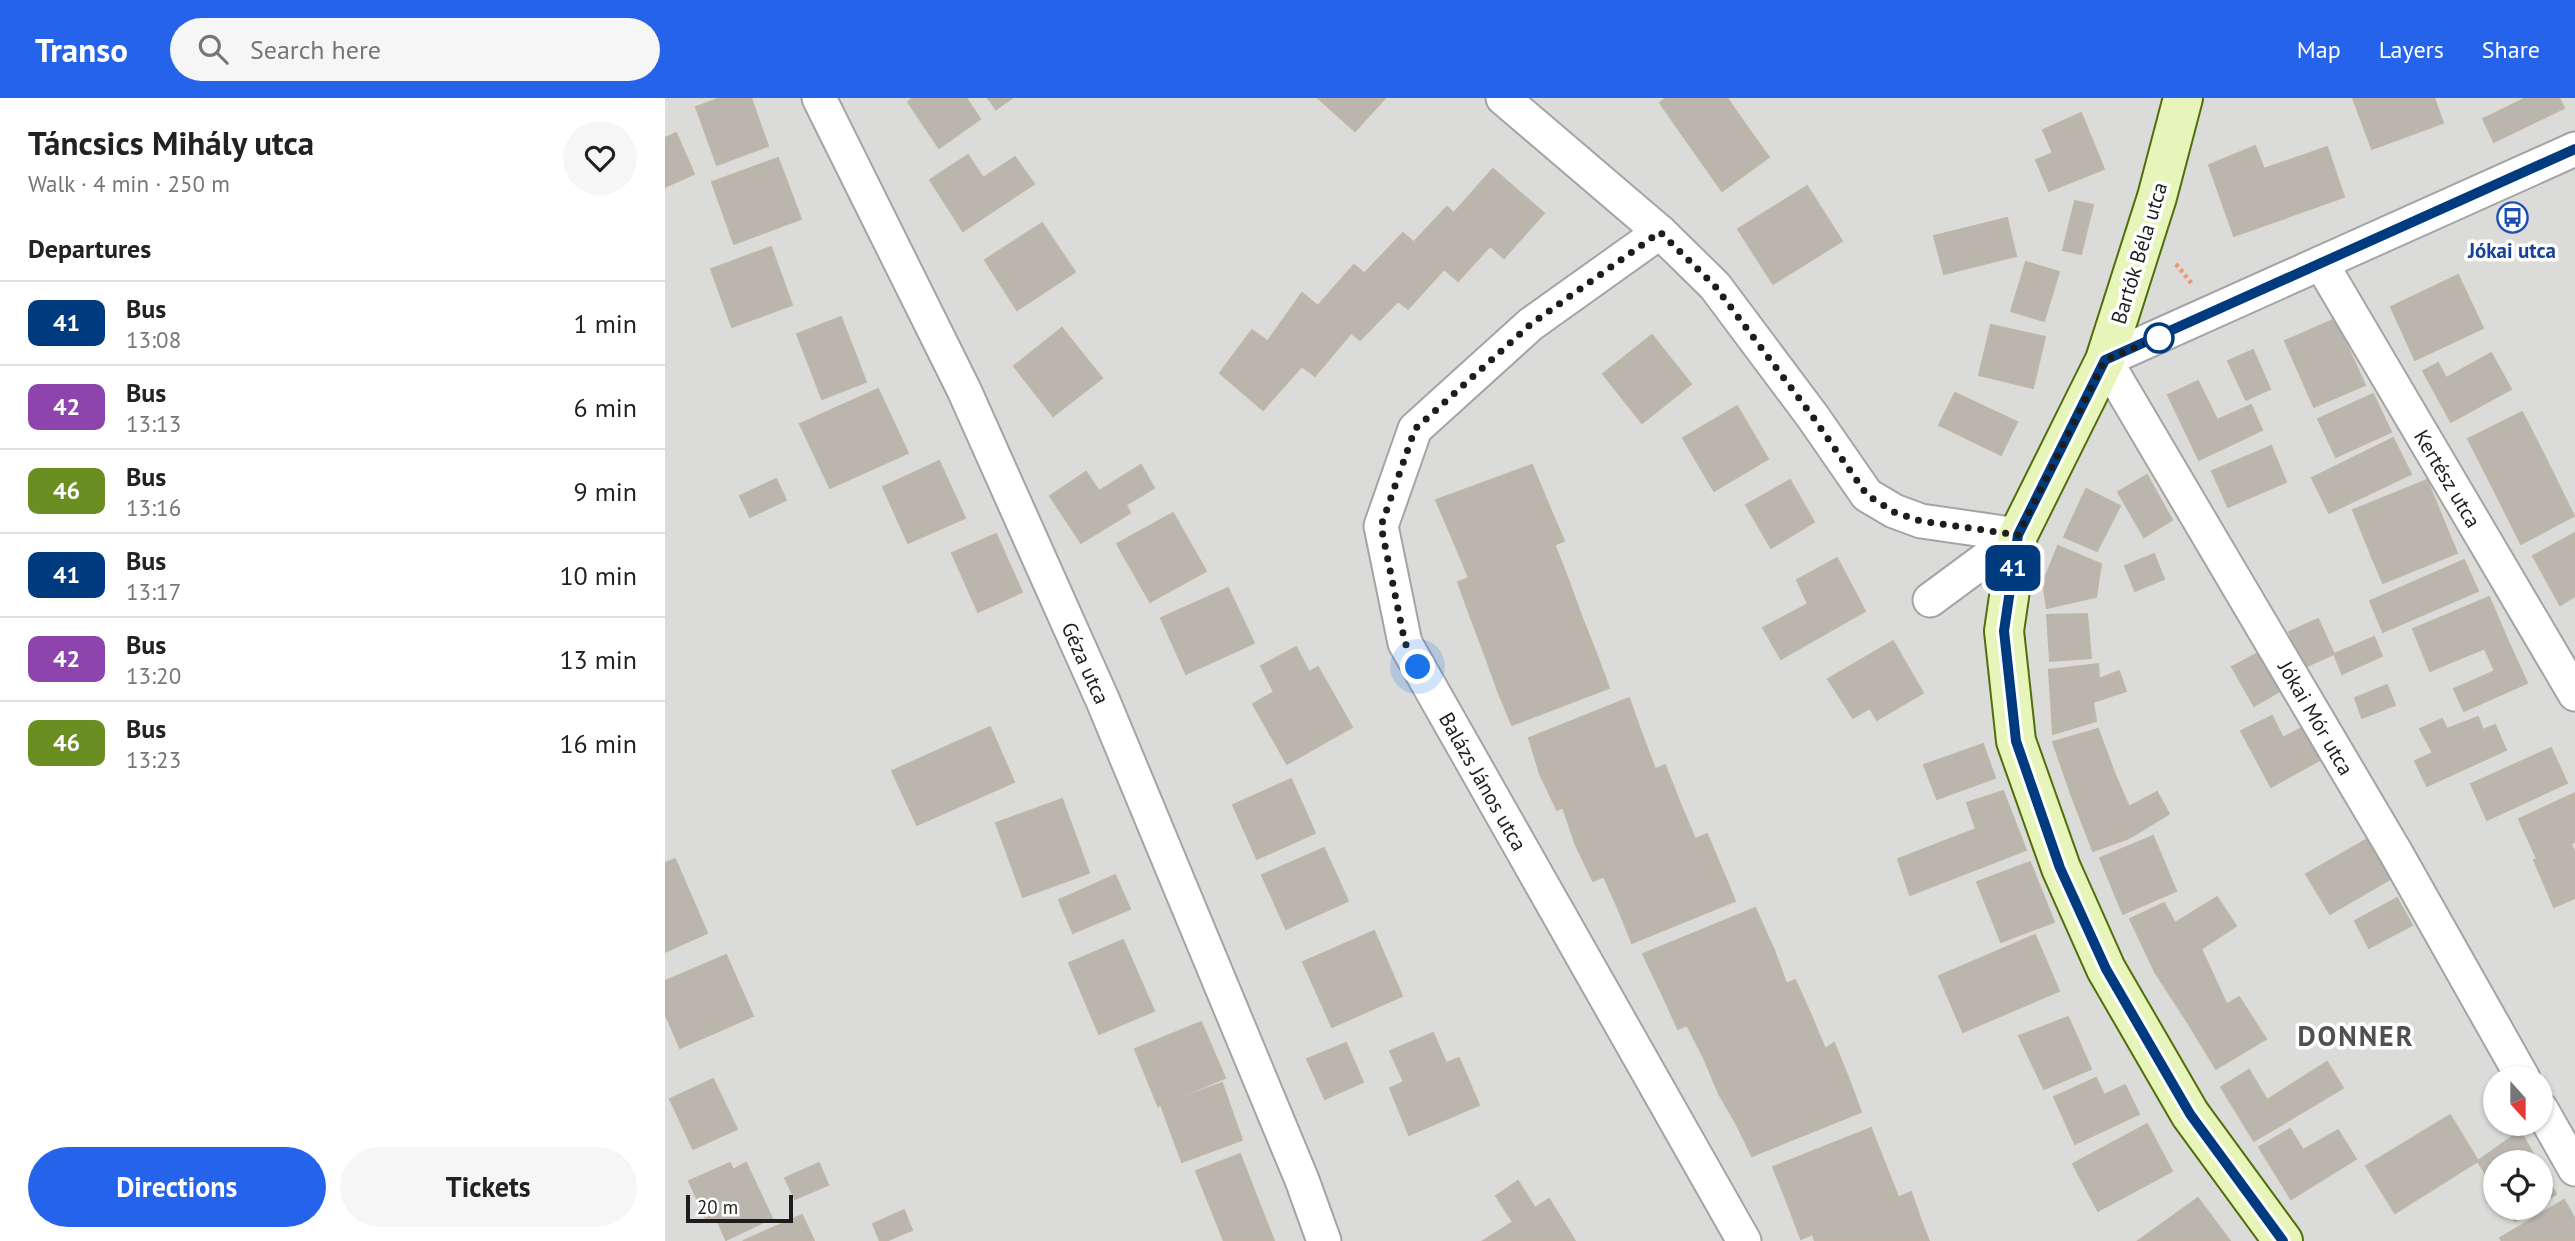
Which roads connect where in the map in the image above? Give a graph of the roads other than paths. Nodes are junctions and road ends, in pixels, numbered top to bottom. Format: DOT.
graph roads {
  1 [pos="819,98"];
  2 [pos="1503,98"];
  3 [pos="2183,98"];
  4 [pos="2575,149"];
  5 [pos="1660,232"];
  6 [pos="2321,263"];
  7 [pos="2105,360"];
  8 [pos="2018,535"];
  9 [pos="1930,600"];
  10 [pos="2575,694"];
  11 [pos="2516,1066"];
  12 [pos="2553,1130"];
  13 [pos="2575,1169"];
  14 [pos="1324,1241"];
  15 [pos="1744,1241"];
  16 [pos="2283,1241"];
  1 -- 14 [label="street, Géza utca"];
  2 -- 5 [label="street"];
  3 -- 7 [label="street, Bartók Béla utca"];
  4 -- 6 [label="street"];
  5 -- 8 [label="street"];
  5 -- 15 [label="street, Balázs János utca"];
  6 -- 7 [label="street"];
  6 -- 10 [label="street, Kertész utca"];
  7 -- 8 [label="street, Bartók Béla utca"];
  7 -- 11 [label="street, Jókai Mór utca"];
  8 -- 9 [label="street"];
  8 -- 16 [label="street, Bartók Béla utca"];
  12 -- 13 [label="street"];
}
